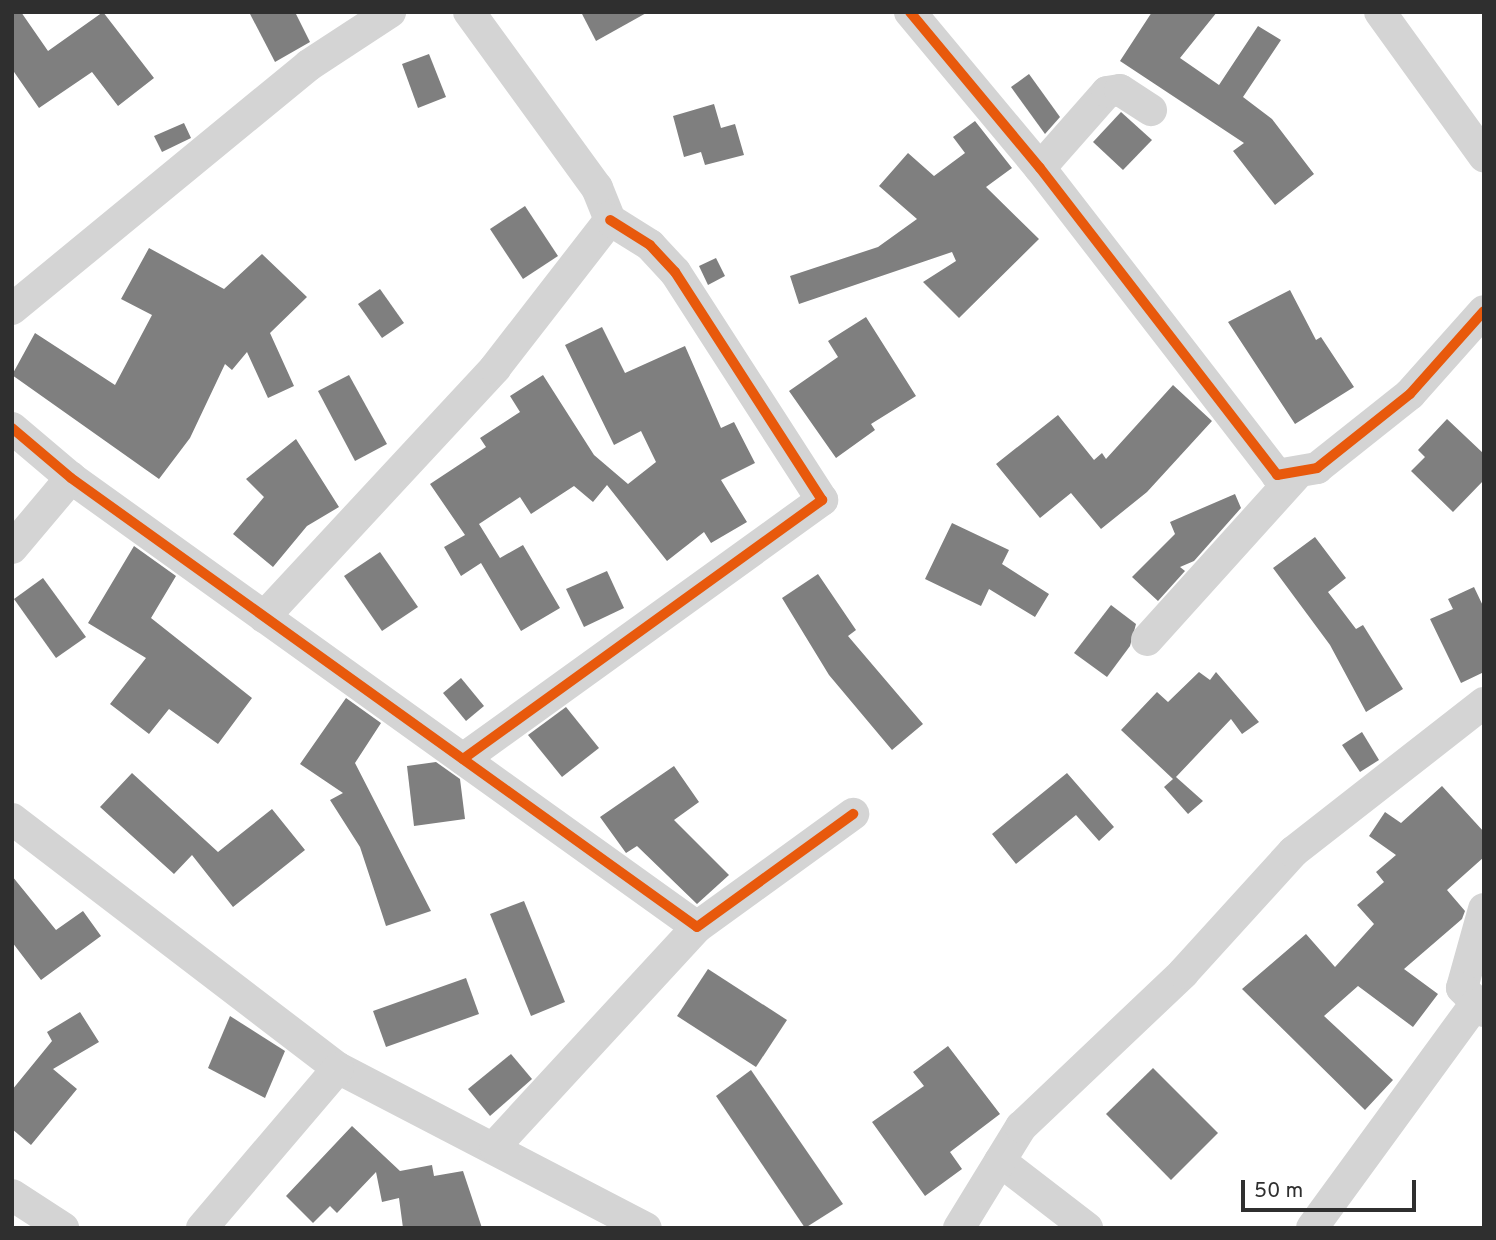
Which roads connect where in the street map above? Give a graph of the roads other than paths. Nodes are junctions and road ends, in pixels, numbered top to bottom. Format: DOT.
graph roads {
  1 [pos="390,12"];
  2 [pos="469,12"];
  3 [pos="910,12"];
  4 [pos="1380,12"];
  5 [pos="1151,110"];
  6 [pos="1484,156"];
  7 [pos="1040,168"];
  8 [pos="610,219"];
  9 [pos="12,309"];
  10 [pos="1484,311"];
  11 [pos="12,428"];
  12 [pos="1295,476"];
  13 [pos="71,478"];
  14 [pos="12,548"];
  15 [pos="264,617"];
  16 [pos="1147,640"];
  17 [pos="1484,703"];
  18 [pos="463,759"];
  19 [pos="853,814"];
  20 [pos="12,819"];
  21 [pos="1484,909"];
  22 [pos="697,927"];
  23 [pos="1479,1009"];
  24 [pos="338,1068"];
  25 [pos="495,1146"];
  26 [pos="1000,1161"];
  27 [pos="12,1195"];
  28 [pos="63,1228"];
  29 [pos="202,1228"];
  30 [pos="646,1228"];
  31 [pos="959,1228"];
  32 [pos="1087,1228"];
  33 [pos="1312,1228"];
  1 -- 9 [label="street"];
  2 -- 8 [label="street"];
  3 -- 7 [label="street"];
  4 -- 6 [label="street"];
  5 -- 7 [label="street"];
  7 -- 12 [label="street"];
  8 -- 15 [label="street"];
  8 -- 18 [label="street"];
  10 -- 12 [label="street"];
  11 -- 13 [label="street"];
  12 -- 16 [label="street"];
  13 -- 14 [label="street"];
  13 -- 15 [label="street"];
  15 -- 18 [label="street"];
  17 -- 26 [label="street"];
  18 -- 22 [label="street"];
  19 -- 22 [label="street"];
  20 -- 24 [label="street"];
  21 -- 23 [label="street"];
  22 -- 25 [label="street"];
  23 -- 33 [label="street"];
  24 -- 25 [label="street"];
  24 -- 29 [label="street"];
  25 -- 30 [label="street"];
  26 -- 31 [label="street"];
  26 -- 32 [label="street"];
  27 -- 28 [label="street"];
}
